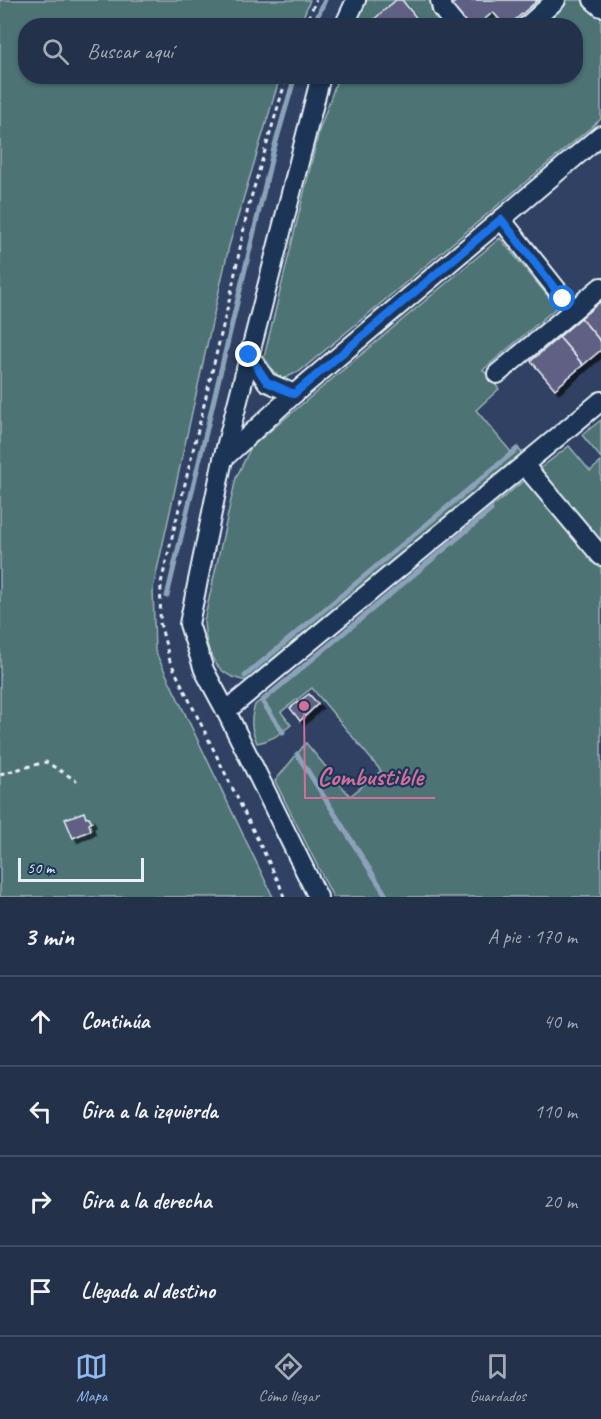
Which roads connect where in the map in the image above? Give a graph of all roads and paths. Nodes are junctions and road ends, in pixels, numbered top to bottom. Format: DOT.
graph roads {
  1 [pos="316,0"];
  2 [pos="356,0"];
  3 [pos="440,0"];
  4 [pos="556,0"];
  5 [pos="593,0"];
  6 [pos="601,8"];
  7 [pos="308,18"];
  8 [pos="348,18"];
  9 [pos="449,18"];
  10 [pos="535,18"];
  11 [pos="319,84"];
  12 [pos="601,135"];
  13 [pos="501,219"];
  14 [pos="601,287"];
  15 [pos="573,310"];
  16 [pos="249,355"];
  17 [pos="497,374"];
  18 [pos="294,394"];
  19 [pos="601,401"];
  20 [pos="223,459"];
  21 [pos="525,466"];
  22 [pos="601,556"];
  23 [pos="226,711"];
  24 [pos="0,774"];
  25 [pos="77,781"];
  26 [pos="318,897"];
  1 -- 7 [label="path"];
  2 -- 8 [label="lane"];
  3 -- 9 [label="lane"];
  4 -- 10 [label="lane"];
  5 -- 6 [label="lane"];
  11 -- 16 [label="lane"];
  12 -- 13 [label="lane"];
  13 -- 15 [label="lane"];
  13 -- 18 [label="lane"];
  14 -- 15 [label="lane"];
  15 -- 17 [label="lane"];
  16 -- 18 [label="lane"];
  16 -- 20 [label="lane"];
  18 -- 20 [label="lane"];
  19 -- 21 [label="lane"];
  20 -- 23 [label="lane"];
  21 -- 22 [label="lane"];
  21 -- 23 [label="lane"];
  23 -- 26 [label="lane"];
  24 -- 25 [label="path"];
}
